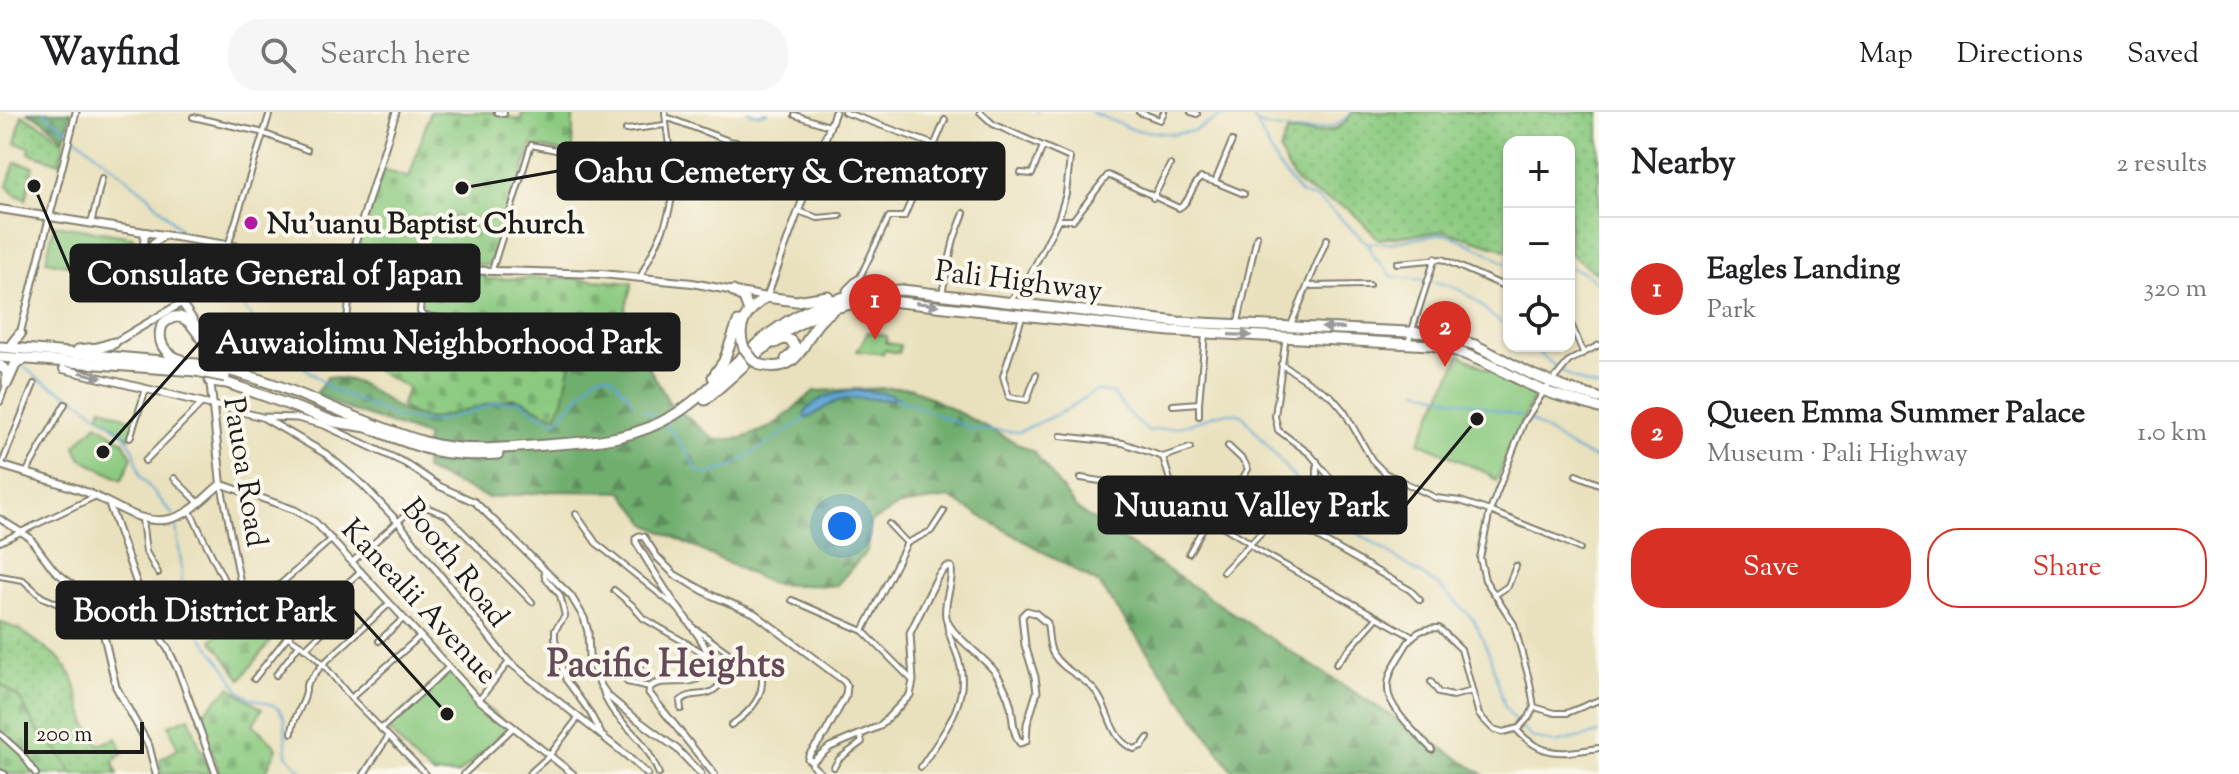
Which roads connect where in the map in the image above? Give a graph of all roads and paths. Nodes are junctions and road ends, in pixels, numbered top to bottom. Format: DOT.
graph roads {
  1 [pos="76,112"];
  2 [pos="270,112"];
  3 [pos="396,112"];
  4 [pos="497,112"];
  5 [pos="504,112"];
  6 [pos="835,112"];
  7 [pos="844,112"];
  8 [pos="980,112"];
  9 [pos="1139,112"];
  10 [pos="1164,112"];
  11 [pos="665,114"];
  12 [pos="795,115"];
  13 [pos="193,117"];
  14 [pos="945,120"];
  15 [pos="665,125"];
  16 [pos="829,126"];
  17 [pos="626,130"];
  18 [pos="263,134"];
  19 [pos="1232,141"];
  20 [pos="935,145"];
  21 [pos="1043,146"];
  22 [pos="307,150"];
  23 [pos="596,162"];
  24 [pos="1170,165"];
  25 [pos="814,168"];
  26 [pos="1021,173"];
  27 [pos="102,178"];
  28 [pos="1215,182"];
  29 [pos="1244,194"];
  30 [pos="1153,198"];
  31 [pos="0,209"];
  32 [pos="798,211"];
  33 [pos="964,213"];
  34 [pos="840,216"];
  35 [pos="51,217"];
  36 [pos="1058,220"];
  37 [pos="91,224"];
  38 [pos="147,233"];
  39 [pos="165,235"];
  40 [pos="1257,236"];
  41 [pos="1327,239"];
  42 [pos="228,246"];
  43 [pos="1435,258"];
  44 [pos="153,260"];
  45 [pos="1397,263"];
  46 [pos="352,265"];
  47 [pos="423,269"];
  48 [pos="492,270"];
  49 [pos="1030,275"];
  50 [pos="640,278"];
  51 [pos="858,281"];
  52 [pos="1369,285"];
  53 [pos="1308,286"];
  54 [pos="1503,286"];
  55 [pos="733,291"];
  56 [pos="848,291"];
  57 [pos="869,291"];
  58 [pos="942,295"];
  59 [pos="766,297"];
  60 [pos="183,302"];
  61 [pos="849,303"];
  62 [pos="1006,303"];
  63 [pos="1024,310"];
  64 [pos="749,312"];
  65 [pos="425,316"];
  66 [pos="1237,324"];
  67 [pos="1290,327"];
  68 [pos="1411,331"];
  69 [pos="1575,333"];
  70 [pos="20,334"];
  71 [pos="1205,334"];
  72 [pos="1285,337"];
  73 [pos="205,339"];
  74 [pos="114,343"];
  75 [pos="1408,343"];
  76 [pos="12,344"];
  77 [pos="0,345"];
  78 [pos="1599,345"];
  79 [pos="26,346"];
  80 [pos="746,348"];
  81 [pos="1583,352"];
  82 [pos="210,353"];
  83 [pos="0,357"];
  84 [pos="245,358"];
  85 [pos="29,359"];
  86 [pos="749,361"];
  87 [pos="762,363"];
  88 [pos="1281,364"];
  89 [pos="328,365"];
  90 [pos="0,366"];
  91 [pos="196,368"];
  92 [pos="63,369"];
  93 [pos="226,373"];
  94 [pos="1036,375"];
  95 [pos="210,381"];
  96 [pos="1552,382"];
  97 [pos="7,383"];
  98 [pos="34,384"];
  99 [pos="146,389"];
  100 [pos="1596,398"];
  101 [pos="0,402"];
  102 [pos="203,402"];
  103 [pos="1199,403"];
  104 [pos="65,404"];
  105 [pos="213,405"];
  106 [pos="1173,405"];
  107 [pos="1599,408"];
  108 [pos="678,416"];
  109 [pos="1199,416"];
  110 [pos="262,417"];
  111 [pos="288,417"];
  112 [pos="367,427"];
  113 [pos="659,427"];
  114 [pos="287,431"];
  115 [pos="1061,436"];
  116 [pos="130,438"];
  117 [pos="1228,446"];
  118 [pos="1190,448"];
  119 [pos="1163,457"];
  120 [pos="145,461"];
  121 [pos="1317,461"];
  122 [pos="1,465"];
  123 [pos="26,473"];
  124 [pos="1576,475"];
  125 [pos="174,478"];
  126 [pos="1081,478"];
  127 [pos="221,484"];
  128 [pos="1599,484"];
  129 [pos="1172,495"];
  130 [pos="96,496"];
  131 [pos="109,503"];
  132 [pos="199,503"];
  133 [pos="1353,505"];
  134 [pos="190,511"];
  135 [pos="944,511"];
  136 [pos="1490,511"];
  137 [pos="576,514"];
  138 [pos="1279,515"];
  139 [pos="1209,518"];
  140 [pos="0,519"];
  141 [pos="142,519"];
  142 [pos="399,523"];
  143 [pos="889,524"];
  144 [pos="1218,524"];
  145 [pos="22,532"];
  146 [pos="332,539"];
  147 [pos="0,542"];
  148 [pos="907,543"];
  149 [pos="1251,544"];
  150 [pos="1580,549"];
  151 [pos="1189,553"];
  152 [pos="352,562"];
  153 [pos="1516,566"];
  154 [pos="543,569"];
  155 [pos="361,571"];
  156 [pos="1223,572"];
  157 [pos="158,573"];
  158 [pos="0,576"];
  159 [pos="224,580"];
  160 [pos="614,590"];
  161 [pos="1495,595"];
  162 [pos="792,600"];
  163 [pos="1420,600"];
  164 [pos="532,602"];
  165 [pos="96,604"];
  166 [pos="389,604"];
  167 [pos="253,608"];
  168 [pos="679,609"];
  169 [pos="1377,618"];
  170 [pos="403,619"];
  171 [pos="335,620"];
  172 [pos="947,621"];
  173 [pos="1047,623"];
  174 [pos="151,624"];
  175 [pos="692,626"];
  176 [pos="863,631"];
  177 [pos="104,636"];
  178 [pos="288,636"];
  179 [pos="1411,636"];
  180 [pos="419,637"];
  181 [pos="379,641"];
  182 [pos="299,645"];
  183 [pos="305,649"];
  184 [pos="708,657"];
  185 [pos="509,662"];
  186 [pos="644,663"];
  187 [pos="323,664"];
  188 [pos="1336,664"];
  189 [pos="448,668"];
  190 [pos="707,668"];
  191 [pos="276,675"];
  192 [pos="254,679"];
  193 [pos="913,681"];
  194 [pos="1431,682"];
  195 [pos="650,687"];
  196 [pos="603,690"];
  197 [pos="1472,691"];
  198 [pos="351,698"];
  199 [pos="479,700"];
  200 [pos="1599,700"];
  201 [pos="1534,707"];
  202 [pos="681,709"];
  203 [pos="578,718"];
  204 [pos="731,725"];
  205 [pos="514,727"];
  206 [pos="1520,727"];
  207 [pos="381,729"];
  208 [pos="292,733"];
  209 [pos="0,734"];
  210 [pos="860,735"];
  211 [pos="602,736"];
  212 [pos="388,737"];
  213 [pos="1148,738"];
  214 [pos="1599,748"];
  215 [pos="1432,750"];
  216 [pos="549,756"];
  217 [pos="812,762"];
  218 [pos="834,767"];
  219 [pos="921,767"];
  220 [pos="36,774"];
  221 [pos="156,774"];
  222 [pos="216,774"];
  223 [pos="364,774"];
  224 [pos="426,774"];
  225 [pos="464,774"];
  226 [pos="529,774"];
  227 [pos="573,774"];
  228 [pos="647,774"];
  229 [pos="659,774"];
  230 [pos="701,774"];
  231 [pos="714,774"];
  232 [pos="822,774"];
  1 -- 35 [label="street"];
  2 -- 18 [label="street"];
  3 -- 46 [label="street"];
  4 -- 5 [label="street"];
  6 -- 16 [label="street"];
  7 -- 20 [label="street"];
  8 -- 21 [label="street"];
  9 -- 10 [label="street"];
  11 -- 15 [label="street"];
  11 -- 25 [label="street"];
  12 -- 16 [label="street"];
  13 -- 18 [label="street"];
  14 -- 20 [label="street"];
  15 -- 17 [label="street"];
  15 -- 50 [label="street"];
  16 -- 25 [label="street"];
  18 -- 22 [label="street"];
  18 -- 42 [label="street"];
  19 -- 28 [label="street"];
  20 -- 51 [label="street"];
  21 -- 26 [label="street"];
  21 -- 36 [label="street"];
  23 -- 48 [label="street"];
  24 -- 30 [label="street"];
  25 -- 32 [label="street"];
  27 -- 37 [label="street"];
  28 -- 29 [label="street"];
  28 -- 30 [label="street"];
  30 -- 36 [label="street"];
  31 -- 35 [label="main road"];
  32 -- 34 [label="street"];
  32 -- 59 [label="street"];
  33 -- 58 [label="street"];
  35 -- 37 [label="main road"];
  35 -- 70 [label="street"];
  36 -- 49 [label="street"];
  37 -- 38 [label="main road"];
  38 -- 39 [label="main road"];
  38 -- 44 [label="main road, Pauoa Road"];
  39 -- 42 [label="main road"];
  39 -- 44 [label="main road"];
  40 -- 66 [label="street"];
  41 -- 53 [label="street"];
  42 -- 46 [label="main road"];
  43 -- 45 [label="street"];
  43 -- 54 [label="street"];
  43 -- 68 [label="street"];
  44 -- 60 [label="main road, Pauoa Road"];
  46 -- 47 [label="main road"];
  46 -- 89 [label="street"];
  47 -- 48 [label="main road"];
  47 -- 65 [label="street"];
  48 -- 50 [label="main road"];
  49 -- 62 [label="street"];
  49 -- 63 [label="street"];
  50 -- 55 [label="main road"];
  51 -- 56 [label="highway"];
  51 -- 57 [label="highway"];
  52 -- 53 [label="street"];
  53 -- 67 [label="street"];
  55 -- 59 [label="main road"];
  55 -- 64 [label="highway"];
  56 -- 57 [label="highway"];
  56 -- 59 [label="highway"];
  57 -- 58 [label="highway, Pali Highway"];
  57 -- 108 [label="highway, Pali Highway"];
  58 -- 62 [label="highway, Pali Highway"];
  59 -- 64 [label="highway"];
  59 -- 80 [label="highway"];
  60 -- 73 [label="main road, Pauoa Road"];
  60 -- 74 [label="main road"];
  61 -- 63 [label="highway, Pali Highway, one-way"];
  61 -- 86 [label="highway, Pali Highway"];
  61 -- 87 [label="highway"];
  62 -- 63 [label="highway, Pali Highway"];
  63 -- 66 [label="highway, Pali Highway"];
  63 -- 71 [label="highway, Pali Highway"];
  63 -- 94 [label="street"];
  64 -- 80 [label="highway"];
  64 -- 108 [label="highway"];
  65 -- 65 [label="street"];
  66 -- 67 [label="highway, Pali Highway"];
  68 -- 67 [label="highway, Pali Highway, one-way"];
  67 -- 72 [label="street"];
  68 -- 75 [label="street"];
  68 -- 96 [label="highway, Pali Highway"];
  69 -- 81 [label="street"];
  70 -- 76 [label="highway"];
  70 -- 79 [label="highway"];
  71 -- 72 [label="highway, Pali Highway, one-way"];
  71 -- 103 [label="street"];
  72 -- 75 [label="highway, Pali Highway"];
  72 -- 88 [label="street"];
  73 -- 82 [label="main road, Pauoa Road"];
  73 -- 84 [label="street"];
  74 -- 79 [label="highway"];
  75 -- 96 [label="highway, Pali Highway"];
  76 -- 77 [label="highway"];
  76 -- 79 [label="highway"];
  77 -- 91 [label="highway, Pali Highway"];
  78 -- 81 [label="street"];
  80 -- 87 [label="highway, bridge"];
  81 -- 96 [label="street"];
  82 -- 91 [label="highway"];
  82 -- 95 [label="main road, Pauoa Road"];
  83 -- 85 [label="highway, Pali Highway"];
  85 -- 91 [label="highway, Pali Highway"];
  85 -- 92 [label="highway"];
  85 -- 97 [label="highway"];
  86 -- 87 [label="highway"];
  86 -- 108 [label="highway, Pali Highway"];
  88 -- 121 [label="street"];
  88 -- 136 [label="street"];
  90 -- 97 [label="highway"];
  91 -- 93 [label="highway, Pali Highway, bridge"];
  92 -- 99 [label="main road, one-way"];
  93 -- 112 [label="highway, Pali Highway"];
  93 -- 113 [label="highway, Pali Highway"];
  95 -- 105 [label="main road, Pauoa Road"];
  95 -- 112 [label="highway"];
  96 -- 100 [label="highway, Pali Highway"];
  96 -- 107 [label="highway, Pali Highway"];
  96 -- 136 [label="street"];
  97 -- 101 [label="street"];
  98 -- 122 [label="street"];
  99 -- 102 [label="main road"];
  99 -- 116 [label="street"];
  102 -- 105 [label="main road"];
  102 -- 120 [label="street"];
  103 -- 106 [label="street"];
  103 -- 109 [label="street"];
  104 -- 123 [label="street"];
  105 -- 110 [label="street"];
  105 -- 127 [label="main road, Pauoa Road"];
  108 -- 113 [label="highway, Pali Highway"];
  110 -- 111 [label="street"];
  110 -- 114 [label="street, Booth Road"];
  111 -- 114 [label="street"];
  111 -- 154 [label="street"];
  112 -- 113 [label="highway, Pali Highway"];
  114 -- 142 [label="street, Booth Road"];
  115 -- 119 [label="street"];
  117 -- 144 [label="street"];
  118 -- 119 [label="street"];
  119 -- 129 [label="street"];
  121 -- 133 [label="street"];
  121 -- 138 [label="street"];
  122 -- 123 [label="main road"];
  123 -- 130 [label="main road"];
  124 -- 128 [label="street"];
  125 -- 132 [label="street"];
  126 -- 129 [label="street"];
  127 -- 132 [label="main road"];
  127 -- 146 [label="street, Kanealii Avenue"];
  127 -- 167 [label="street, Pauoa Road"];
  129 -- 139 [label="street"];
  130 -- 131 [label="main road"];
  130 -- 145 [label="street"];
  131 -- 141 [label="main road"];
  131 -- 174 [label="street"];
  132 -- 134 [label="main road"];
  134 -- 141 [label="main road"];
  134 -- 159 [label="street"];
  135 -- 148 [label="street"];
  136 -- 150 [label="street"];
  136 -- 161 [label="street"];
  137 -- 168 [label="street"];
  138 -- 149 [label="street"];
  138 -- 163 [label="street"];
  139 -- 144 [label="street"];
  139 -- 151 [label="street"];
  140 -- 145 [label="street"];
  141 -- 157 [label="street"];
  142 -- 152 [label="street"];
  142 -- 164 [label="street"];
  142 -- 185 [label="street, Booth Road"];
  143 -- 148 [label="street"];
  144 -- 149 [label="street"];
  145 -- 147 [label="street"];
  145 -- 165 [label="street"];
  146 -- 152 [label="street, Kanealii Avenue"];
  146 -- 167 [label="street"];
  148 -- 176 [label="street"];
  149 -- 156 [label="street"];
  149 -- 169 [label="street"];
  152 -- 155 [label="street, Kanealii Avenue"];
  153 -- 161 [label="street"];
  154 -- 196 [label="street"];
  154 -- 211 [label="street"];
  155 -- 166 [label="street, Kanealii Avenue"];
  155 -- 178 [label="street"];
  158 -- 177 [label="street"];
  160 -- 184 [label="street"];
  161 -- 201 [label="street"];
  162 -- 176 [label="street"];
  165 -- 174 [label="street"];
  165 -- 177 [label="street"];
  166 -- 170 [label="street, Kanealii Avenue"];
  166 -- 187 [label="street"];
  167 -- 178 [label="street, Pauoa Road"];
  168 -- 175 [label="street"];
  168 -- 217 [label="street"];
  169 -- 179 [label="street"];
  169 -- 188 [label="street"];
  170 -- 180 [label="street, Kanealii Avenue"];
  170 -- 181 [label="street"];
  171 -- 183 [label="street"];
  172 -- 173 [label="street"];
  172 -- 193 [label="street"];
  172 -- 219 [label="street"];
  173 -- 213 [label="street"];
  174 -- 222 [label="street"];
  175 -- 184 [label="street"];
  175 -- 204 [label="street"];
  176 -- 193 [label="street"];
  177 -- 221 [label="street"];
  178 -- 182 [label="street, Pauoa Road"];
  178 -- 192 [label="street"];
  179 -- 197 [label="street"];
  179 -- 215 [label="street"];
  180 -- 189 [label="street, Kanealii Avenue"];
  180 -- 198 [label="street"];
  182 -- 183 [label="street, Pauoa Road"];
  182 -- 191 [label="street"];
  183 -- 187 [label="street, Pauoa Road"];
  184 -- 190 [label="street"];
  185 -- 199 [label="street"];
  185 -- 203 [label="street, Booth Road"];
  186 -- 195 [label="street"];
  187 -- 198 [label="street, Pauoa Road"];
  187 -- 208 [label="street"];
  189 -- 199 [label="street, Kanealii Avenue"];
  189 -- 207 [label="street"];
  190 -- 195 [label="street"];
  190 -- 202 [label="street"];
  193 -- 210 [label="street"];
  194 -- 197 [label="street"];
  195 -- 231 [label="street"];
  196 -- 229 [label="street"];
  196 -- 230 [label="street"];
  197 -- 206 [label="street"];
  198 -- 207 [label="street, Pauoa Road"];
  199 -- 205 [label="street, Kanealii Avenue"];
  200 -- 201 [label="street"];
  201 -- 206 [label="street"];
  203 -- 211 [label="street, Booth Road"];
  203 -- 216 [label="street"];
  205 -- 216 [label="street, Kanealii Avenue"];
  205 -- 225 [label="street"];
  206 -- 214 [label="street"];
  207 -- 212 [label="street, Pauoa Road"];
  209 -- 220 [label="street"];
  210 -- 217 [label="street"];
  210 -- 218 [label="street"];
  211 -- 228 [label="street, Booth Road"];
  212 -- 223 [label="street"];
  212 -- 224 [label="street, Pauoa Road"];
  216 -- 226 [label="street"];
  216 -- 227 [label="street, Kanealii Avenue"];
  217 -- 232 [label="street"];
}
